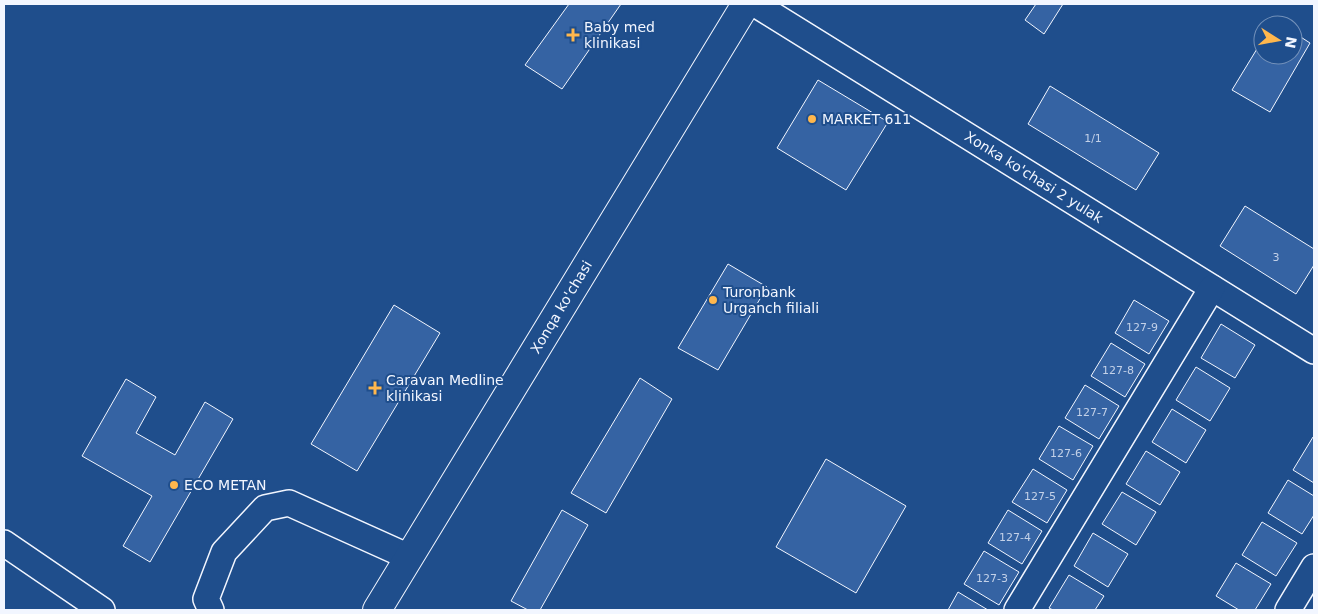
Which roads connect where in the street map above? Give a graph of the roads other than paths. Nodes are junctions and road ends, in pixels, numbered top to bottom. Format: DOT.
graph roads {
  1 [pos="746,4"];
  2 [pos="755,4"];
  3 [pos="1212,288"];
  4 [pos="1314,351"];
  5 [pos="4,543"];
  6 [pos="409,557"];
  7 [pos="1314,567"];
  8 [pos="102,610"];
  9 [pos="210,610"];
  10 [pos="377,610"];
  11 [pos="1017,610"];
  12 [pos="1288,610"];
  1 -- 6 [label="main road, Xonqa ko'chasi"];
  2 -- 3 [label="street, Xonka ko'chasi 2 yulak"];
  3 -- 4 [label="street, Xonka ko'chasi 2 yulak"];
  3 -- 11 [label="street"];
  5 -- 8 [label="street"];
  6 -- 9 [label="street"];
  6 -- 10 [label="main road, Xonqa ko'chasi"];
  7 -- 12 [label="street"];
}
